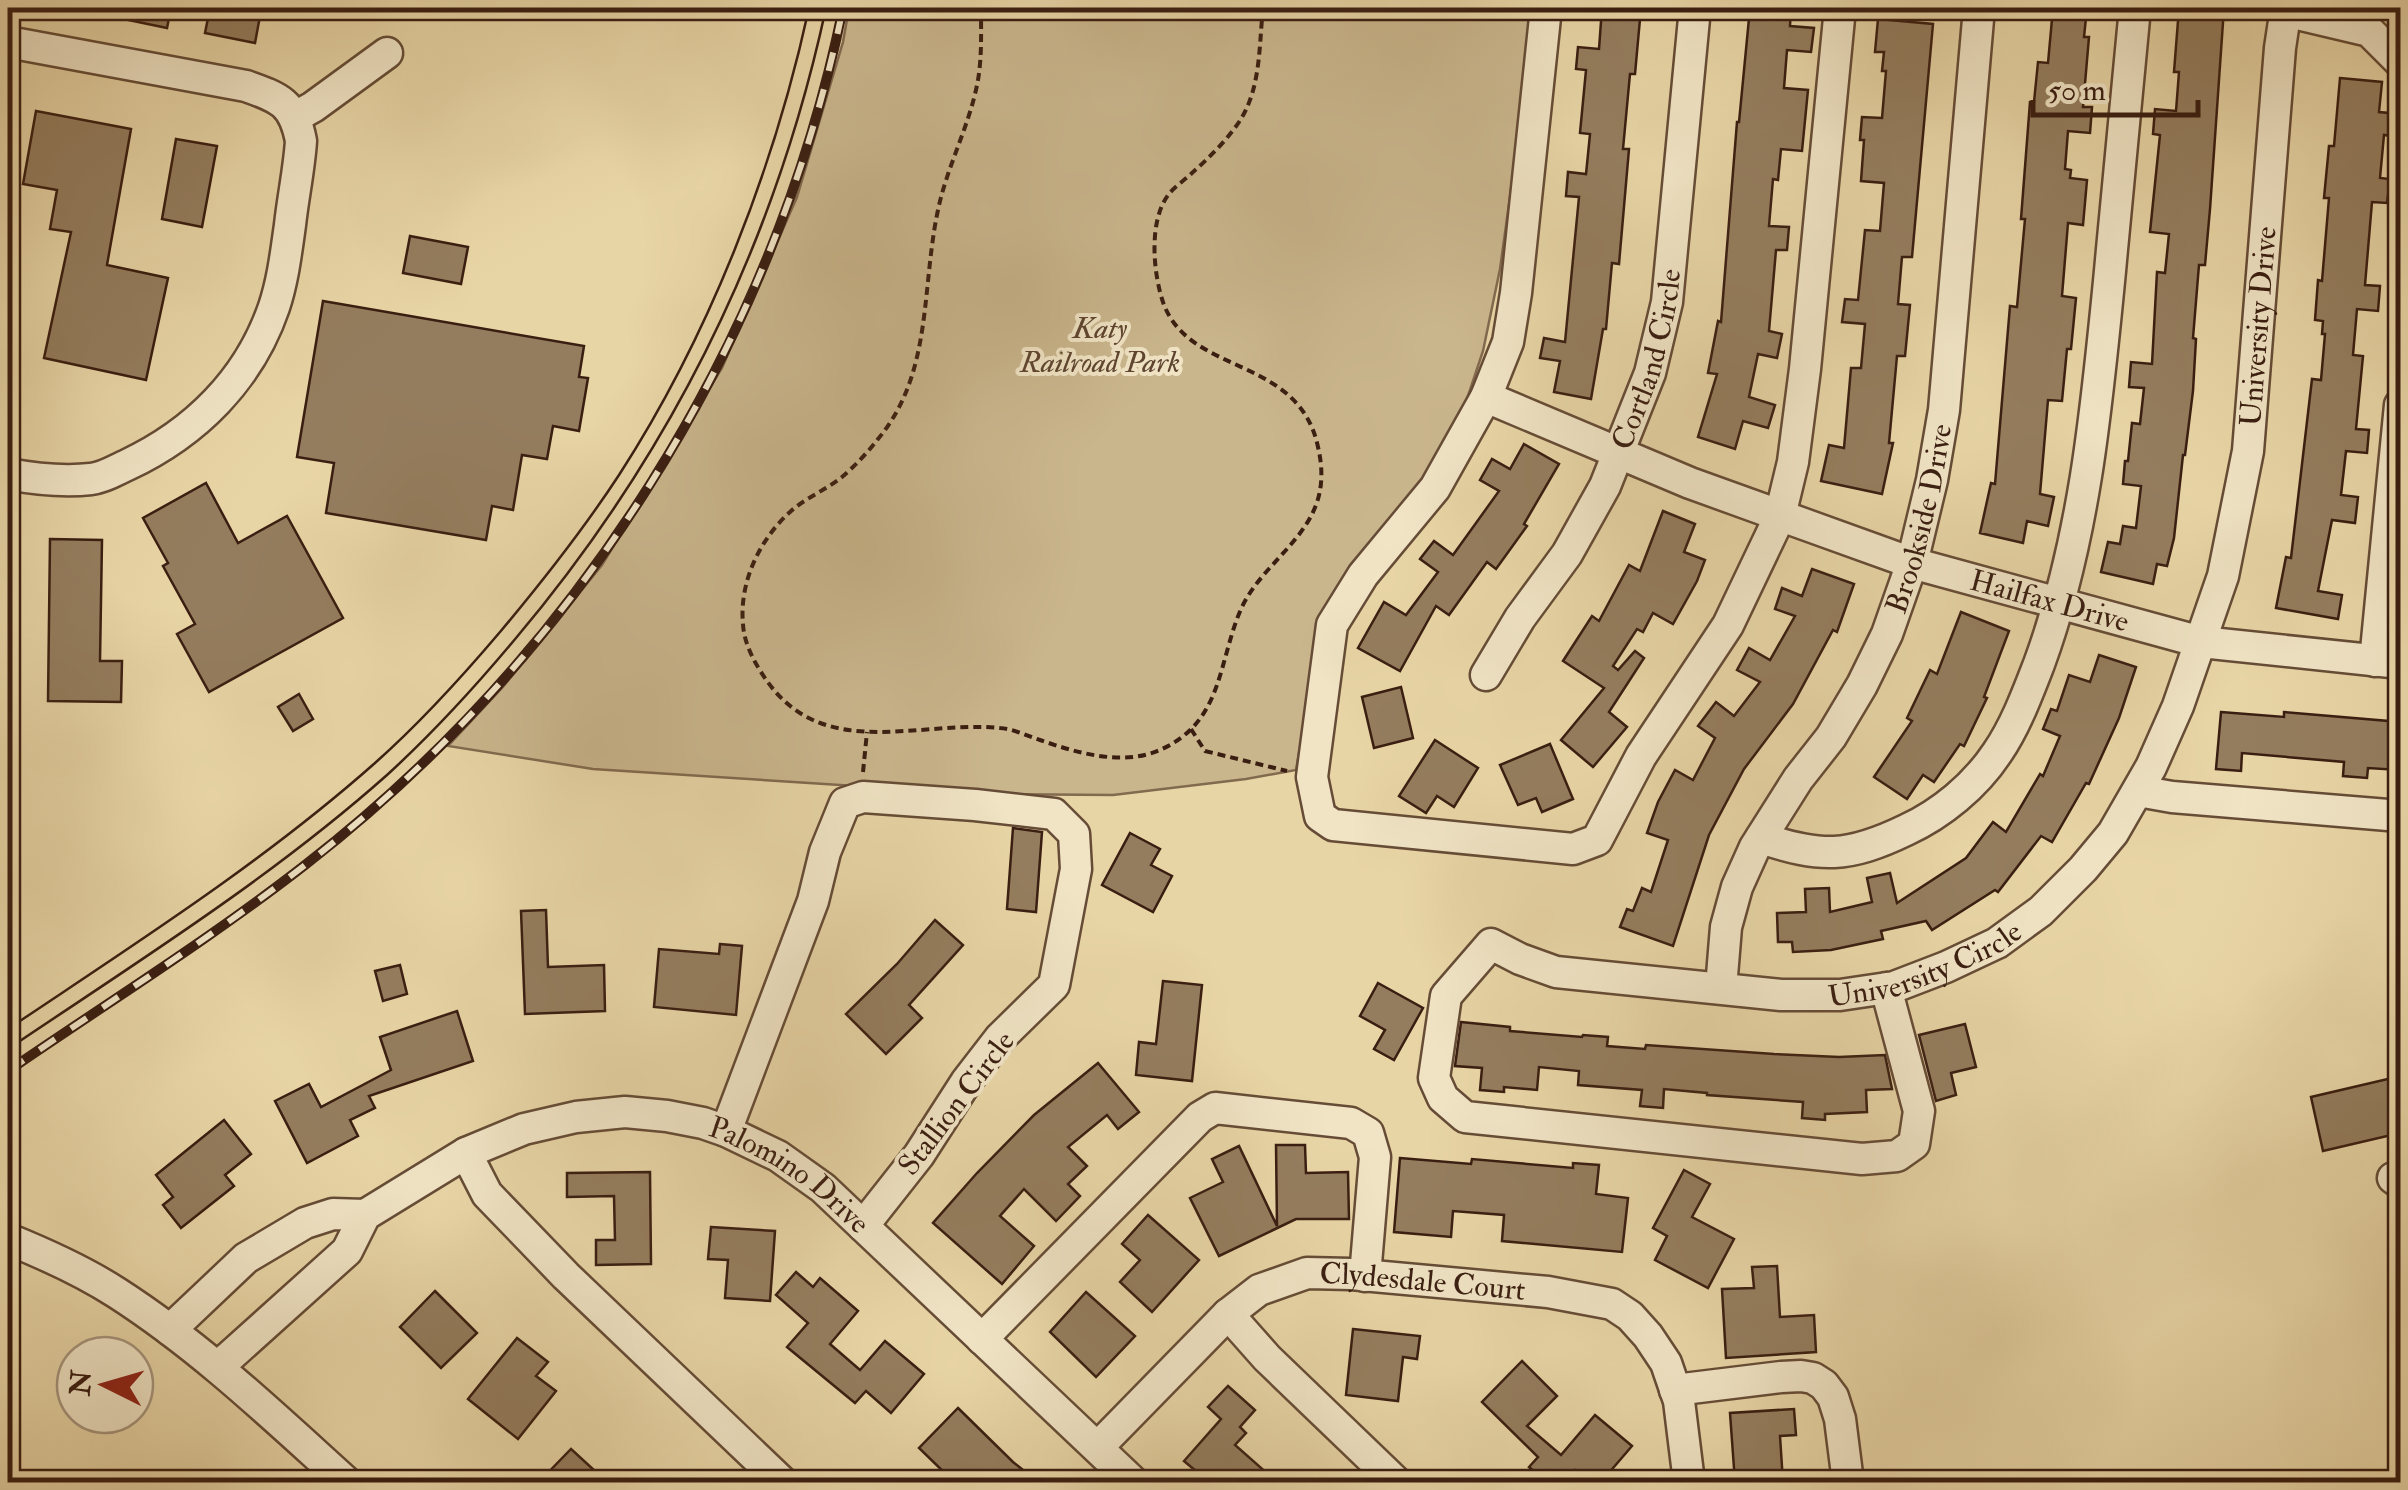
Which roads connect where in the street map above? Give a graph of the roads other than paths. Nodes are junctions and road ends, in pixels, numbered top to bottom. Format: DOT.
graph roads {
  1 [pos="1546,8"];
  2 [pos="1695,8"];
  3 [pos="1840,8"];
  4 [pos="1978,8"];
  5 [pos="2135,8"];
  6 [pos="2286,9"];
  7 [pos="8,42"];
  8 [pos="387,54"];
  9 [pos="2400,62"];
  10 [pos="286,107"];
  11 [pos="1486,398"];
  12 [pos="2400,405"];
  13 [pos="1618,455"];
  14 [pos="8,474"];
  15 [pos="1780,516"];
  16 [pos="1912,563"];
  17 [pos="2059,604"];
  18 [pos="2201,642"];
  19 [pos="2388,662"];
  20 [pos="1486,675"];
  21 [pos="2138,791"];
  22 [pos="2400,816"];
  23 [pos="1761,838"];
  24 [pos="1721,988"];
  25 [pos="1886,988"];
  26 [pos="726,1131"];
  27 [pos="466,1153"];
  28 [pos="365,1215"];
  29 [pos="863,1226"];
  30 [pos="8,1240"];
  31 [pos="1365,1276"];
  32 [pos="1228,1314"];
  33 [pos="170,1330"];
  34 [pos="982,1339"];
  35 [pos="218,1367"];
  36 [pos="1676,1390"];
  37 [pos="1098,1448"];
  38 [pos="346,1482"];
  39 [pos="782,1482"];
  40 [pos="1134,1482"];
  41 [pos="1396,1482"];
  42 [pos="1689,1482"];
  43 [pos="1848,1482"];
  1 -- 11 [label="street"];
  2 -- 13 [label="street, Cortland Circle"];
  3 -- 15 [label="street"];
  4 -- 16 [label="street, Brookside Drive"];
  5 -- 17 [label="street"];
  6 -- 9 [label="street"];
  6 -- 18 [label="street, University Drive"];
  7 -- 10 [label="street"];
  8 -- 10 [label="street"];
  10 -- 14 [label="street"];
  11 -- 13 [label="street, Hailfax Drive"];
  11 -- 15 [label="street"];
  12 -- 19 [label="street"];
  13 -- 15 [label="street, Hailfax Drive"];
  13 -- 20 [label="street, Cortland Circle"];
  15 -- 16 [label="street, Hailfax Drive"];
  16 -- 17 [label="street, Hailfax Drive"];
  16 -- 23 [label="street, Brookside Drive"];
  17 -- 18 [label="street, Hailfax Drive"];
  17 -- 23 [label="street"];
  18 -- 19 [label="street, Hailfax Drive"];
  18 -- 21 [label="street, University Circle"];
  21 -- 22 [label="street"];
  21 -- 25 [label="street, University Circle"];
  23 -- 24 [label="street, Brookside Drive"];
  24 -- 25 [label="street, University Circle"];
  24 -- 25 [label="street, University Circle"];
  26 -- 27 [label="street, Palomino Drive"];
  26 -- 29 [label="street, Palomino Drive"];
  26 -- 29 [label="street, Stallion Circle"];
  27 -- 28 [label="street, Palomino Drive"];
  27 -- 39 [label="street"];
  28 -- 33 [label="street, Palomino Drive"];
  28 -- 35 [label="street, Palomino Drive"];
  29 -- 34 [label="street, Palomino Drive"];
  30 -- 33 [label="street"];
  31 -- 32 [label="street, Clydesdale Court"];
  31 -- 34 [label="street"];
  31 -- 36 [label="street, Clydesdale Court"];
  32 -- 37 [label="street, Clydesdale Court"];
  32 -- 41 [label="street"];
  33 -- 35 [label="street"];
  34 -- 37 [label="street, Palomino Drive"];
  35 -- 38 [label="street"];
  36 -- 42 [label="street, Clydesdale Court"];
  36 -- 43 [label="street"];
  37 -- 40 [label="street, Palomino Drive"];
}
